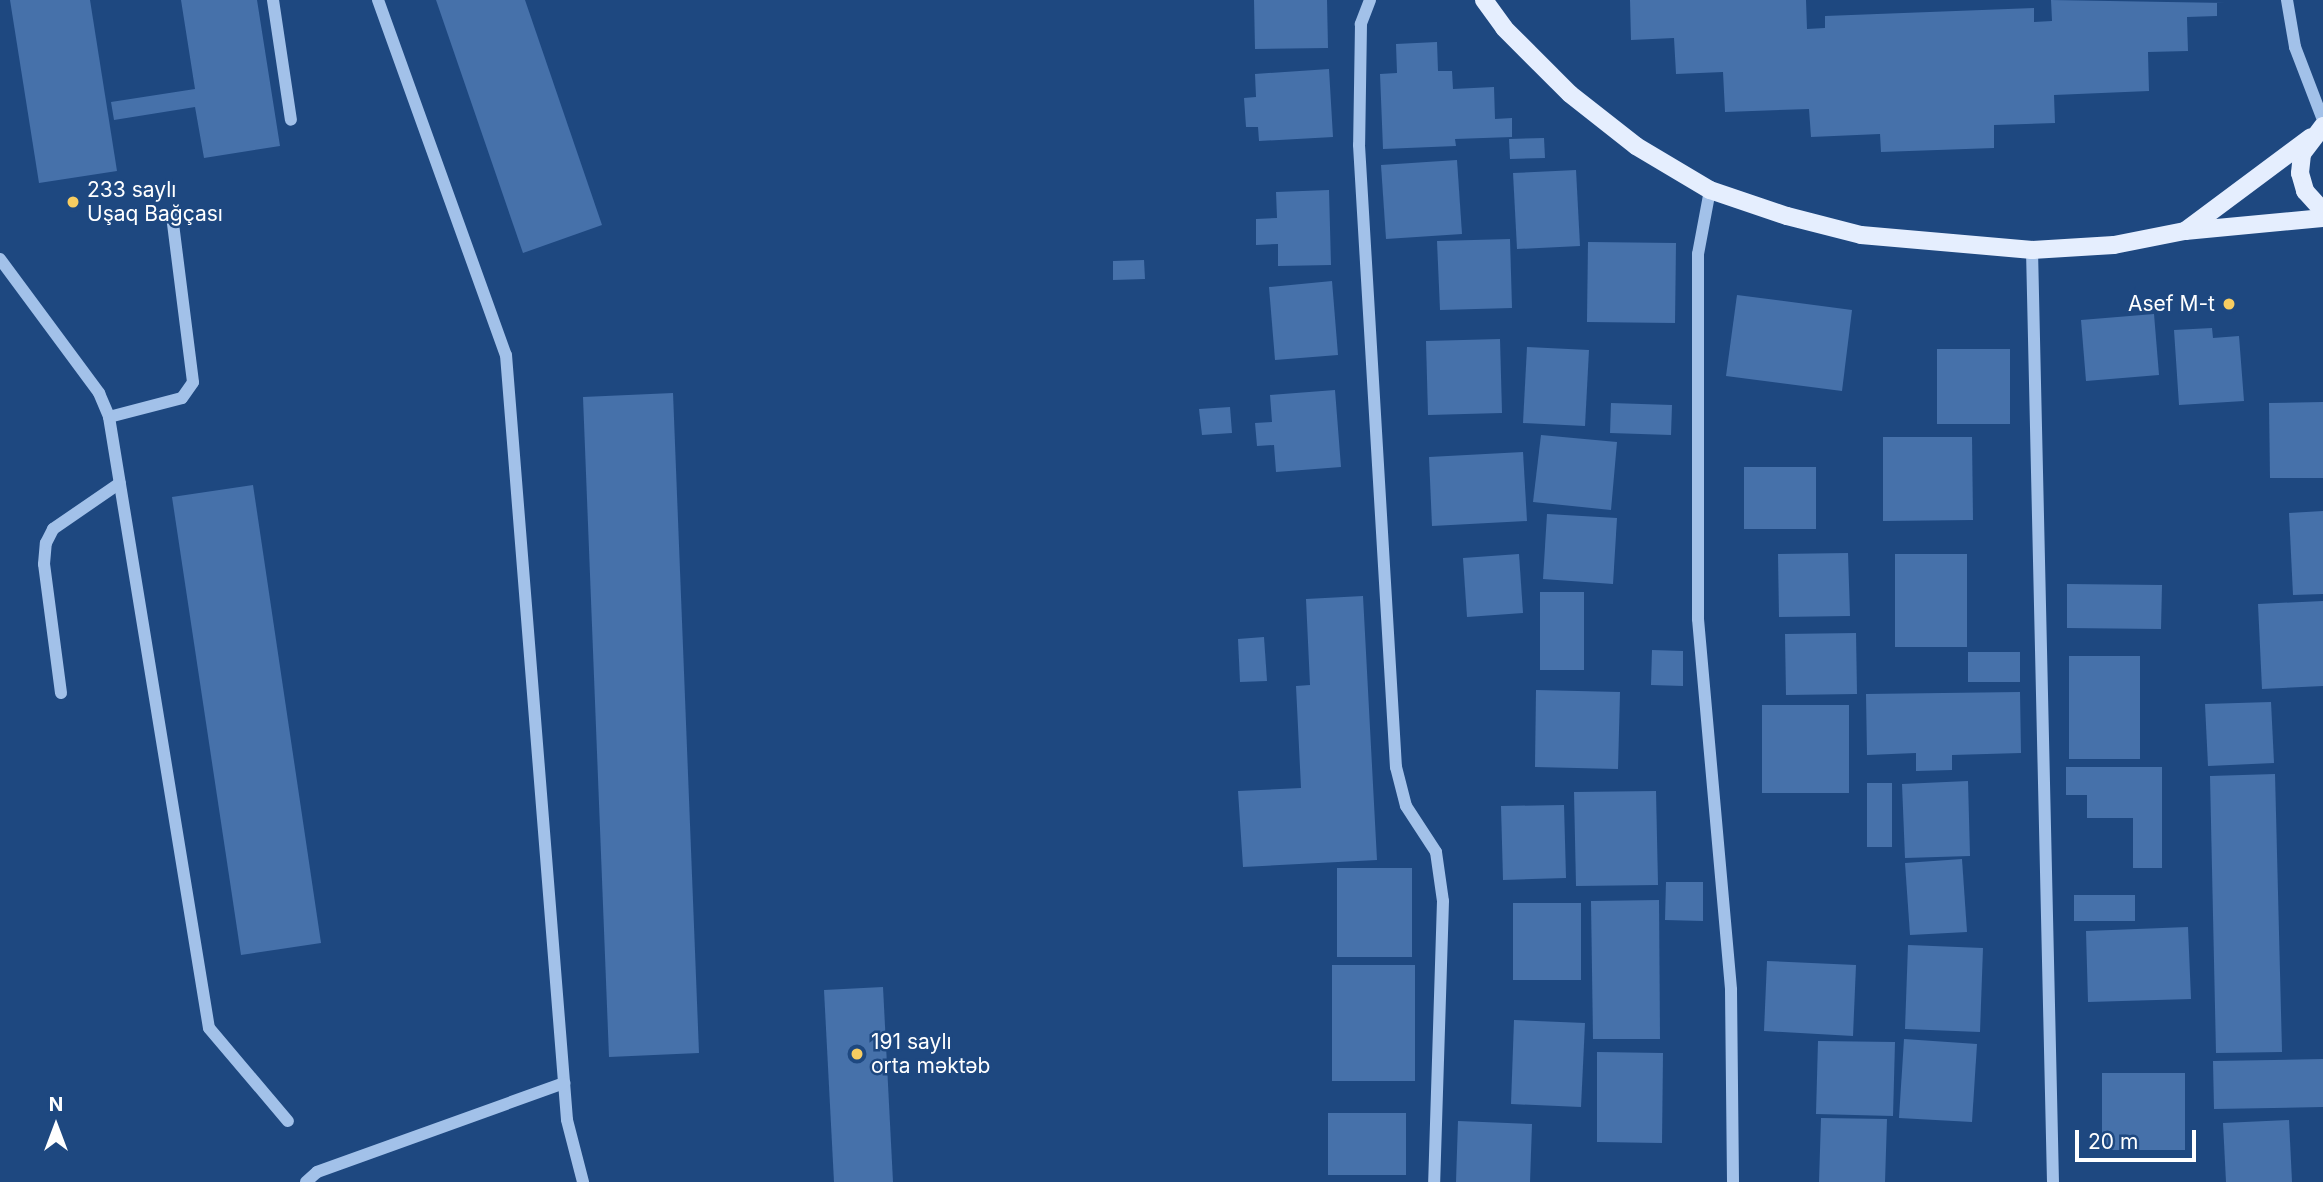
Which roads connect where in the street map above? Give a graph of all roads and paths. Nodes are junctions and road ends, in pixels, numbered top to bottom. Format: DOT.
graph roads {
  1 [pos="273,0"];
  2 [pos="378,0"];
  3 [pos="1370,0"];
  4 [pos="1484,0"];
  5 [pos="2287,0"];
  6 [pos="291,120"];
  7 [pos="2319,128"];
  8 [pos="1710,190"];
  9 [pos="2323,211"];
  10 [pos="172,216"];
  11 [pos="2323,218"];
  12 [pos="2185,231"];
  13 [pos="2032,250"];
  14 [pos="0,259"];
  15 [pos="109,417"];
  16 [pos="120,483"];
  17 [pos="61,693"];
  18 [pos="564,1083"];
  19 [pos="288,1121"];
  20 [pos="306,1182"];
  21 [pos="583,1182"];
  22 [pos="1434,1182"];
  23 [pos="1733,1182"];
  24 [pos="2053,1182"];
  1 -- 6 [label="street"];
  2 -- 18 [label="street"];
  3 -- 22 [label="street"];
  4 -- 8 [label="main road"];
  5 -- 7 [label="street"];
  7 -- 9 [label="main road"];
  7 -- 12 [label="main road"];
  8 -- 13 [label="main road"];
  8 -- 23 [label="street"];
  10 -- 15 [label="street"];
  11 -- 12 [label="main road"];
  12 -- 13 [label="main road"];
  13 -- 24 [label="street"];
  14 -- 15 [label="street"];
  15 -- 16 [label="street"];
  16 -- 17 [label="street"];
  16 -- 19 [label="street"];
  18 -- 20 [label="street"];
  18 -- 21 [label="street"];
}
